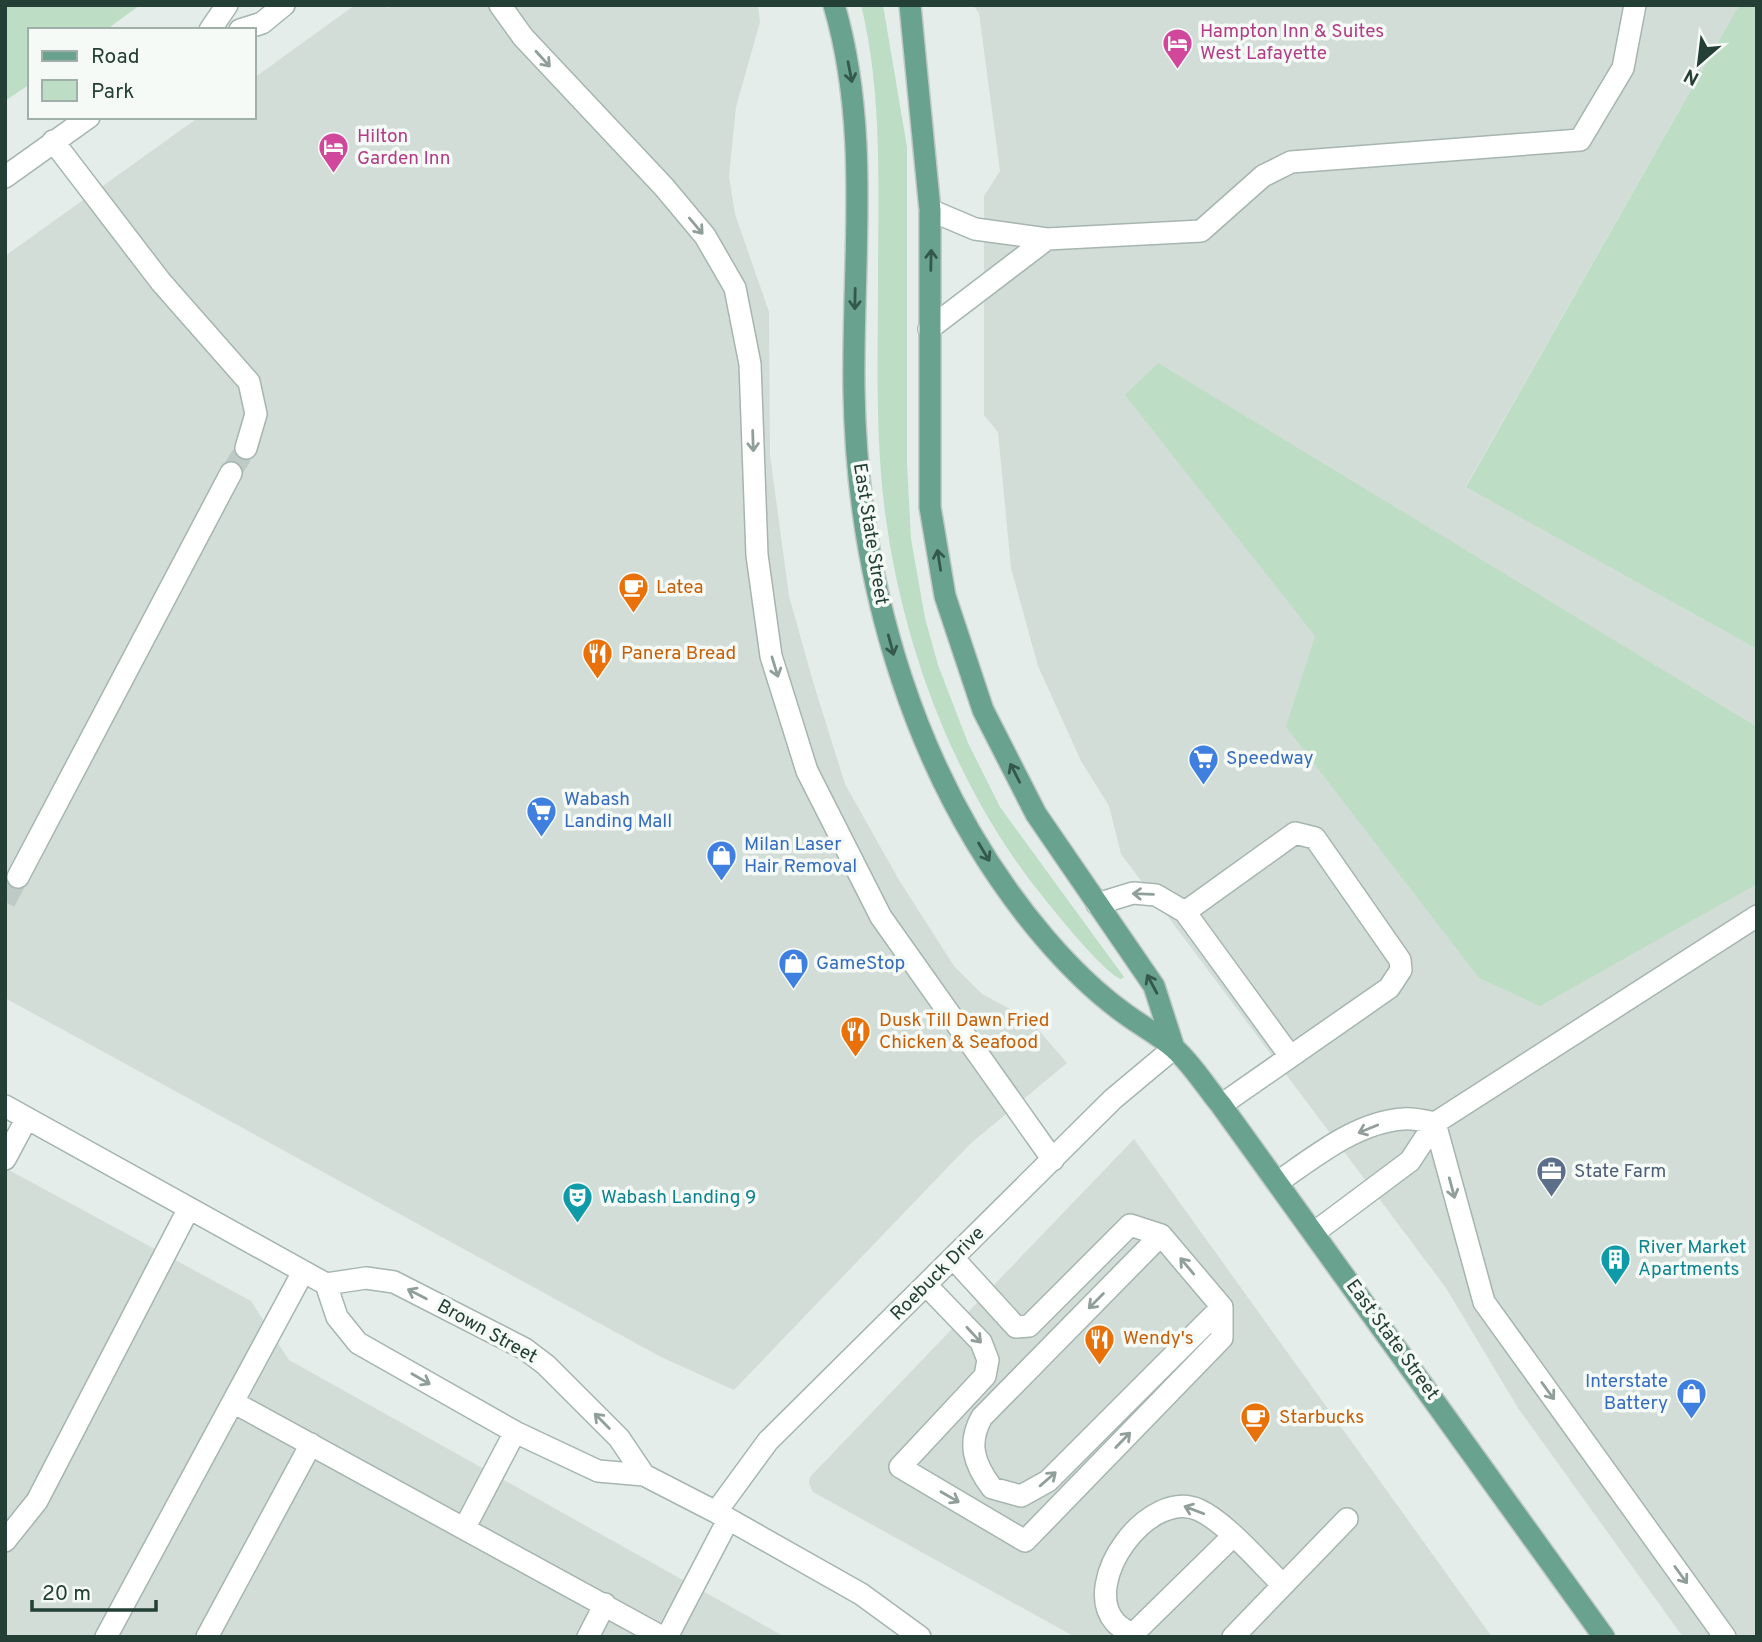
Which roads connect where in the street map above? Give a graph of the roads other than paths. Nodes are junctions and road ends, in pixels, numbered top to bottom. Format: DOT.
graph roads {
  1 [pos="227,5"];
  2 [pos="284,5"];
  3 [pos="500,5"];
  4 [pos="834,5"];
  5 [pos="910,5"];
  6 [pos="1635,5"];
  7 [pos="211,28"];
  8 [pos="246,28"];
  9 [pos="86,119"];
  10 [pos="53,141"];
  11 [pos="5,177"];
  12 [pos="930,210"];
  13 [pos="1047,239"];
  14 [pos="929,329"];
  15 [pos="246,448"];
  16 [pos="232,473"];
  17 [pos="18,877"];
  18 [pos="1097,904"];
  19 [pos="1185,912"];
  20 [pos="1757,916"];
  21 [pos="1174,1048"];
  22 [pos="1290,1056"];
  23 [pos="1221,1105"];
  24 [pos="5,1106"];
  25 [pos="27,1118"];
  26 [pos="1435,1122"];
  27 [pos="5,1159"];
  28 [pos="1053,1160"];
  29 [pos="1278,1182"];
  30 [pos="189,1208"];
  31 [pos="1315,1232"];
  32 [pos="1161,1235"];
  33 [pos="954,1259"];
  34 [pos="303,1272"];
  35 [pos="326,1284"];
  36 [pos="927,1286"];
  37 [pos="1222,1307"];
  38 [pos="233,1402"];
  39 [pos="515,1432"];
  40 [pos="311,1444"];
  41 [pos="644,1475"];
  42 [pos="722,1516"];
  43 [pos="1347,1520"];
  44 [pos="465,1527"];
  45 [pos="1232,1537"];
  46 [pos="5,1541"];
  47 [pos="1283,1585"];
  48 [pos="606,1604"];
  49 [pos="1135,1635"];
  50 [pos="106,1637"];
  51 [pos="207,1637"];
  52 [pos="588,1637"];
  53 [pos="665,1637"];
  54 [pos="920,1637"];
  55 [pos="1234,1637"];
  56 [pos="1604,1637"];
  57 [pos="1725,1637"];
  1 -- 7 [label="street"];
  2 -- 8 [label="street"];
  3 -- 28 [label="street, one-way"];
  4 -- 21 [label="main road, East State Street, one-way"];
  5 -- 12 [label="main road, East State Street"];
  6 -- 13 [label="street"];
  9 -- 10 [label="street"];
  10 -- 11 [label="street"];
  10 -- 15 [label="street"];
  12 -- 13 [label="street"];
  14 -- 12 [label="main road, East State Street, one-way"];
  13 -- 14 [label="street"];
  18 -- 14 [label="main road, East State Street, one-way"];
  16 -- 17 [label="street"];
  19 -- 18 [label="street, one-way"];
  21 -- 18 [label="main road, East State Street, one-way"];
  19 -- 22 [label="street"];
  19 -- 22 [label="street"];
  20 -- 26 [label="street"];
  21 -- 23 [label="main road, East State Street"];
  21 -- 28 [label="street, Roebuck Drive"];
  22 -- 23 [label="street"];
  23 -- 29 [label="main road, East State Street"];
  24 -- 25 [label="street"];
  25 -- 27 [label="street"];
  25 -- 30 [label="street"];
  26 -- 29 [label="street, one-way"];
  26 -- 31 [label="street"];
  26 -- 57 [label="street, one-way"];
  28 -- 33 [label="street, Roebuck Drive"];
  29 -- 31 [label="main road, East State Street"];
  30 -- 34 [label="street"];
  30 -- 46 [label="street"];
  31 -- 56 [label="main road, East State Street"];
  32 -- 33 [label="street"];
  37 -- 32 [label="street, one-way"];
  32 -- 37 [label="street, one-way"];
  33 -- 36 [label="street, Roebuck Drive"];
  34 -- 35 [label="street"];
  34 -- 38 [label="street"];
  35 -- 39 [label="street, Brown Street, one-way"];
  41 -- 35 [label="street, Brown Street, one-way"];
  36 -- 37 [label="street, one-way"];
  36 -- 42 [label="street, Roebuck Drive"];
  38 -- 40 [label="street"];
  38 -- 50 [label="street"];
  39 -- 41 [label="street, Brown Street"];
  39 -- 44 [label="street"];
  40 -- 44 [label="street"];
  40 -- 51 [label="street"];
  41 -- 42 [label="street, Brown Street"];
  42 -- 53 [label="street, Roebuck Drive"];
  42 -- 54 [label="street, Brown Street"];
  43 -- 47 [label="street"];
  44 -- 48 [label="street"];
  45 -- 47 [label="street"];
  45 -- 49 [label="street"];
  45 -- 49 [label="street, one-way"];
  47 -- 55 [label="street"];
  48 -- 52 [label="street"];
  48 -- 53 [label="street"];
}
